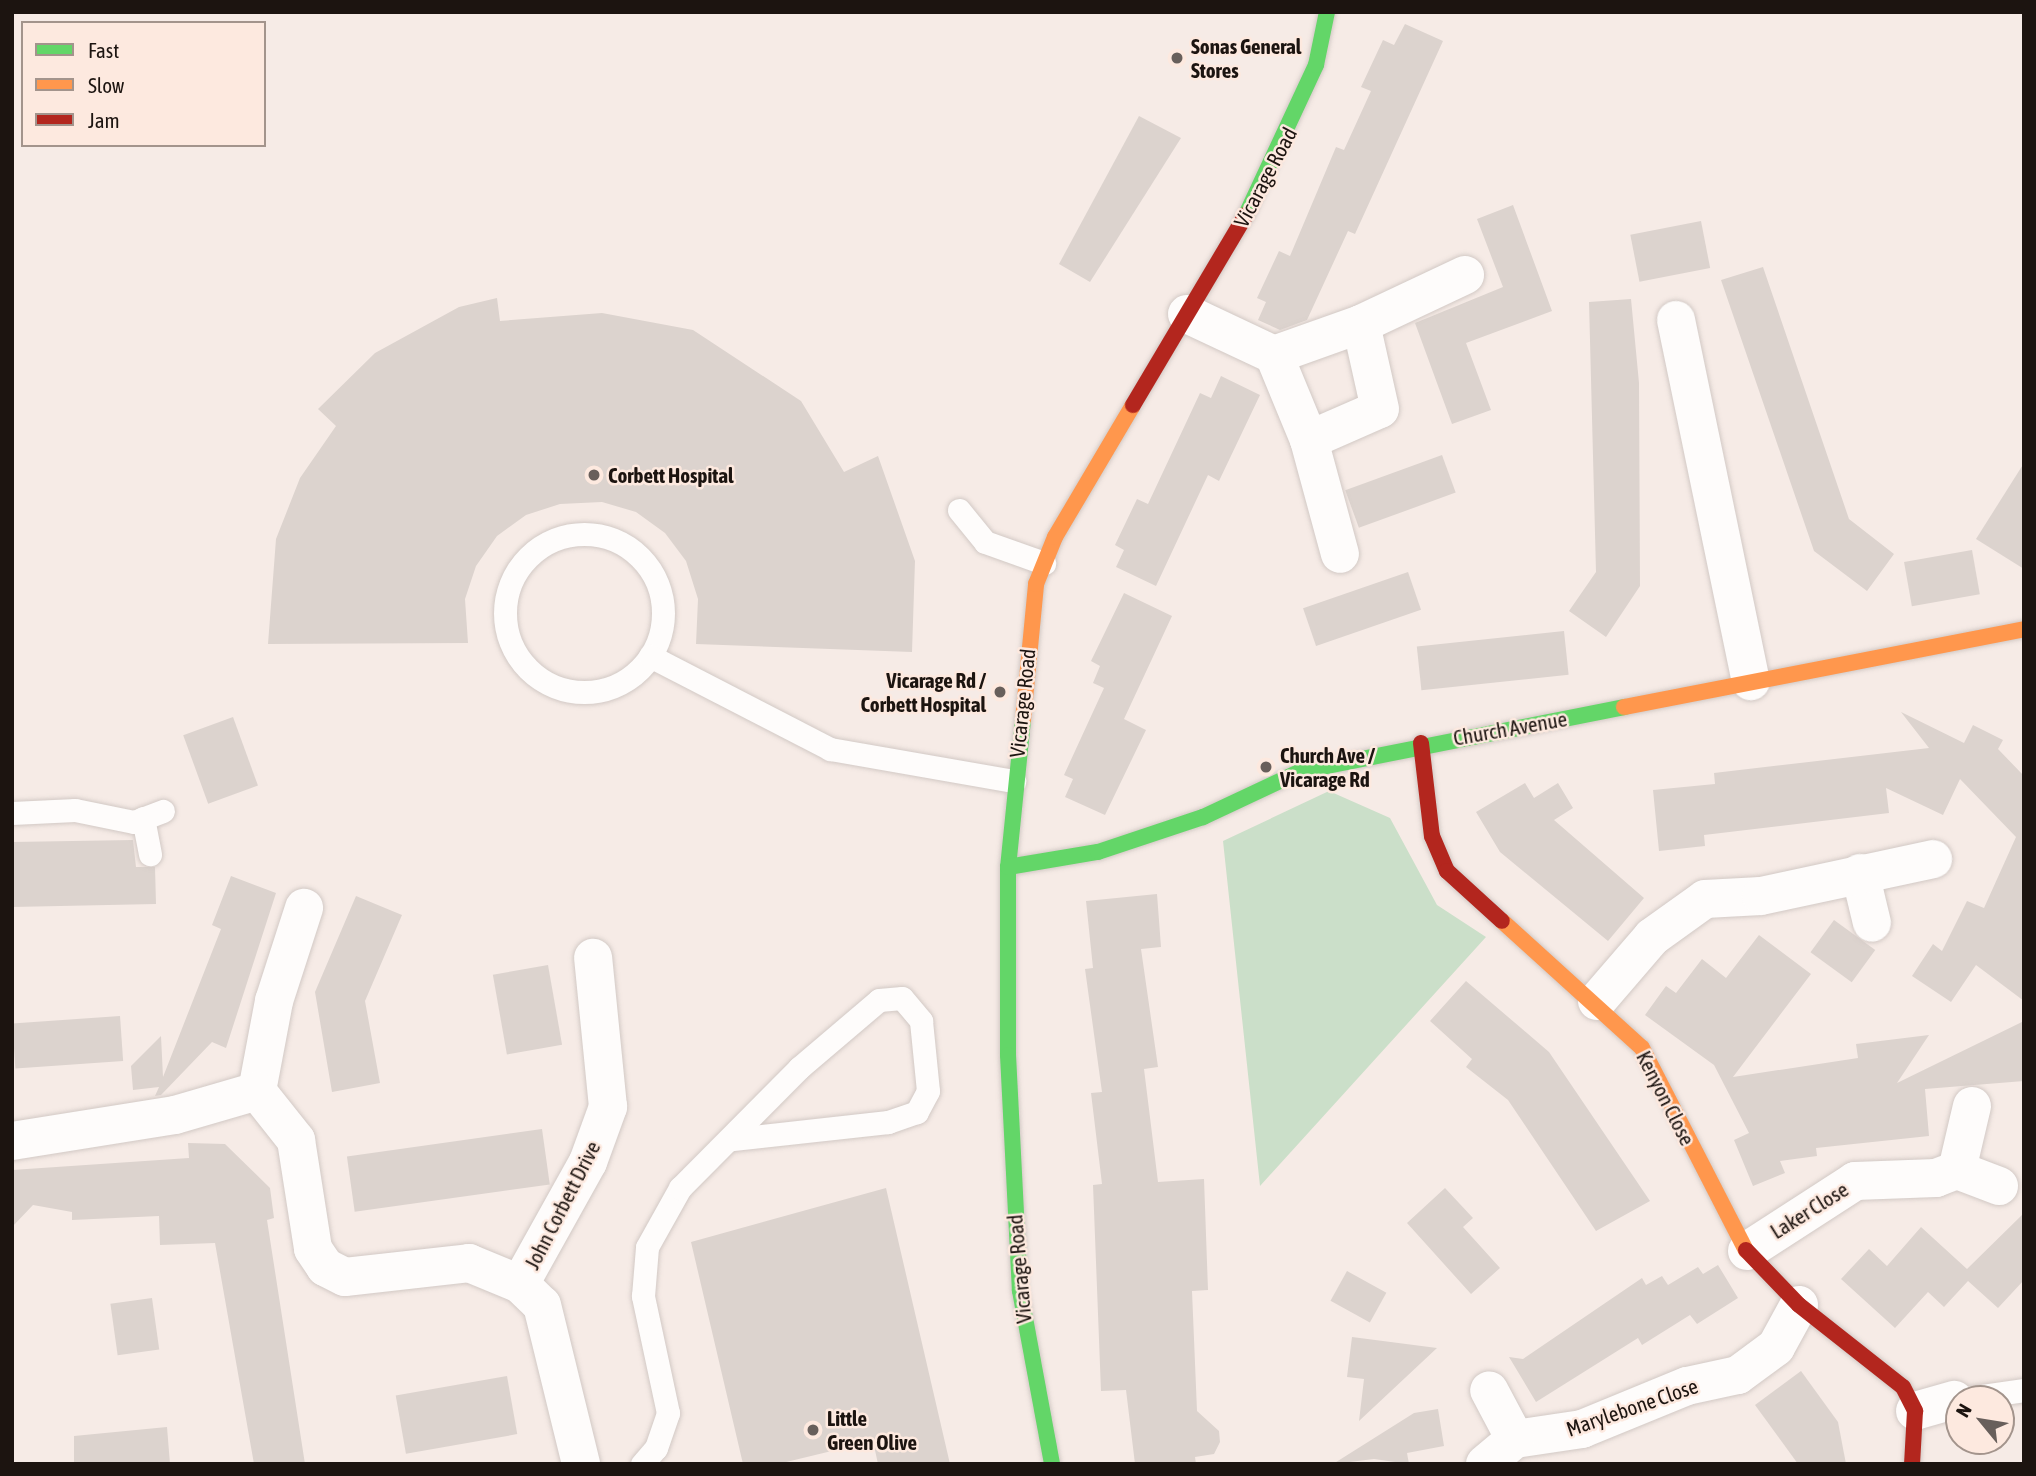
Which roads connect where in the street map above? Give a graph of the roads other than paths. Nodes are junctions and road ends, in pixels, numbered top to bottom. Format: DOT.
graph roads {
  1 [pos="1327,12"];
  2 [pos="1465,275"];
  3 [pos="1187,314"];
  4 [pos="1676,320"];
  5 [pos="1361,324"];
  6 [pos="1274,355"];
  7 [pos="1309,440"];
  8 [pos="959,510"];
  9 [pos="1340,554"];
  10 [pos="1044,563"];
  11 [pos="2024,629"];
  12 [pos="650,656"];
  13 [pos="1751,681"];
  14 [pos="1421,743"];
  15 [pos="1014,781"];
  16 [pos="12,813"];
  17 [pos="150,855"];
  18 [pos="1933,859"];
  19 [pos="1008,867"];
  20 [pos="1860,873"];
  21 [pos="304,908"];
  22 [pos="1872,923"];
  23 [pos="593,958"];
  24 [pos="1597,1001"];
  25 [pos="257,1091"];
  26 [pos="1972,1106"];
  27 [pos="733,1139"];
  28 [pos="12,1141"];
  29 [pos="1957,1170"];
  30 [pos="1999,1185"];
  31 [pos="1747,1251"];
  32 [pos="520,1284"];
  33 [pos="1799,1306"];
  34 [pos="1489,1390"];
  35 [pos="1945,1402"];
  36 [pos="1915,1411"];
  37 [pos="1515,1439"];
  38 [pos="580,1464"];
  39 [pos="642,1464"];
  40 [pos="1052,1464"];
  41 [pos="1485,1464"];
  42 [pos="1912,1464"];
  1 -- 3 [label="street, Vicarage Road"];
  2 -- 5 [label="street"];
  3 -- 6 [label="street"];
  3 -- 10 [label="street, Vicarage Road"];
  4 -- 13 [label="street"];
  5 -- 6 [label="street"];
  5 -- 7 [label="street"];
  6 -- 7 [label="street"];
  7 -- 9 [label="street"];
  8 -- 10 [label="lane"];
  10 -- 15 [label="street, Vicarage Road"];
  11 -- 13 [label="street, Church Avenue"];
  12 -- 12 [label="lane"];
  12 -- 15 [label="lane"];
  13 -- 14 [label="street, Church Avenue"];
  14 -- 19 [label="street, Church Avenue"];
  14 -- 24 [label="street, Kenyon Close"];
  15 -- 19 [label="street, Vicarage Road"];
  16 -- 17 [label="lane"];
  18 -- 20 [label="street"];
  19 -- 40 [label="street, Vicarage Road"];
  20 -- 22 [label="street"];
  20 -- 24 [label="street"];
  21 -- 25 [label="street"];
  23 -- 32 [label="street, John Corbett Drive"];
  24 -- 31 [label="street, Kenyon Close"];
  25 -- 28 [label="street"];
  25 -- 32 [label="street, John Corbett Drive"];
  26 -- 29 [label="street"];
  27 -- 27 [label="lane"];
  27 -- 39 [label="lane"];
  29 -- 30 [label="street"];
  29 -- 31 [label="street, Laker Close"];
  31 -- 33 [label="street, Kenyon Close"];
  32 -- 38 [label="street, John Corbett Drive"];
  33 -- 36 [label="street, Kenyon Close"];
  33 -- 37 [label="street, Marylebone Close"];
  34 -- 37 [label="street"];
  35 -- 36 [label="street"];
  36 -- 42 [label="street"];
  37 -- 41 [label="street"];
}
